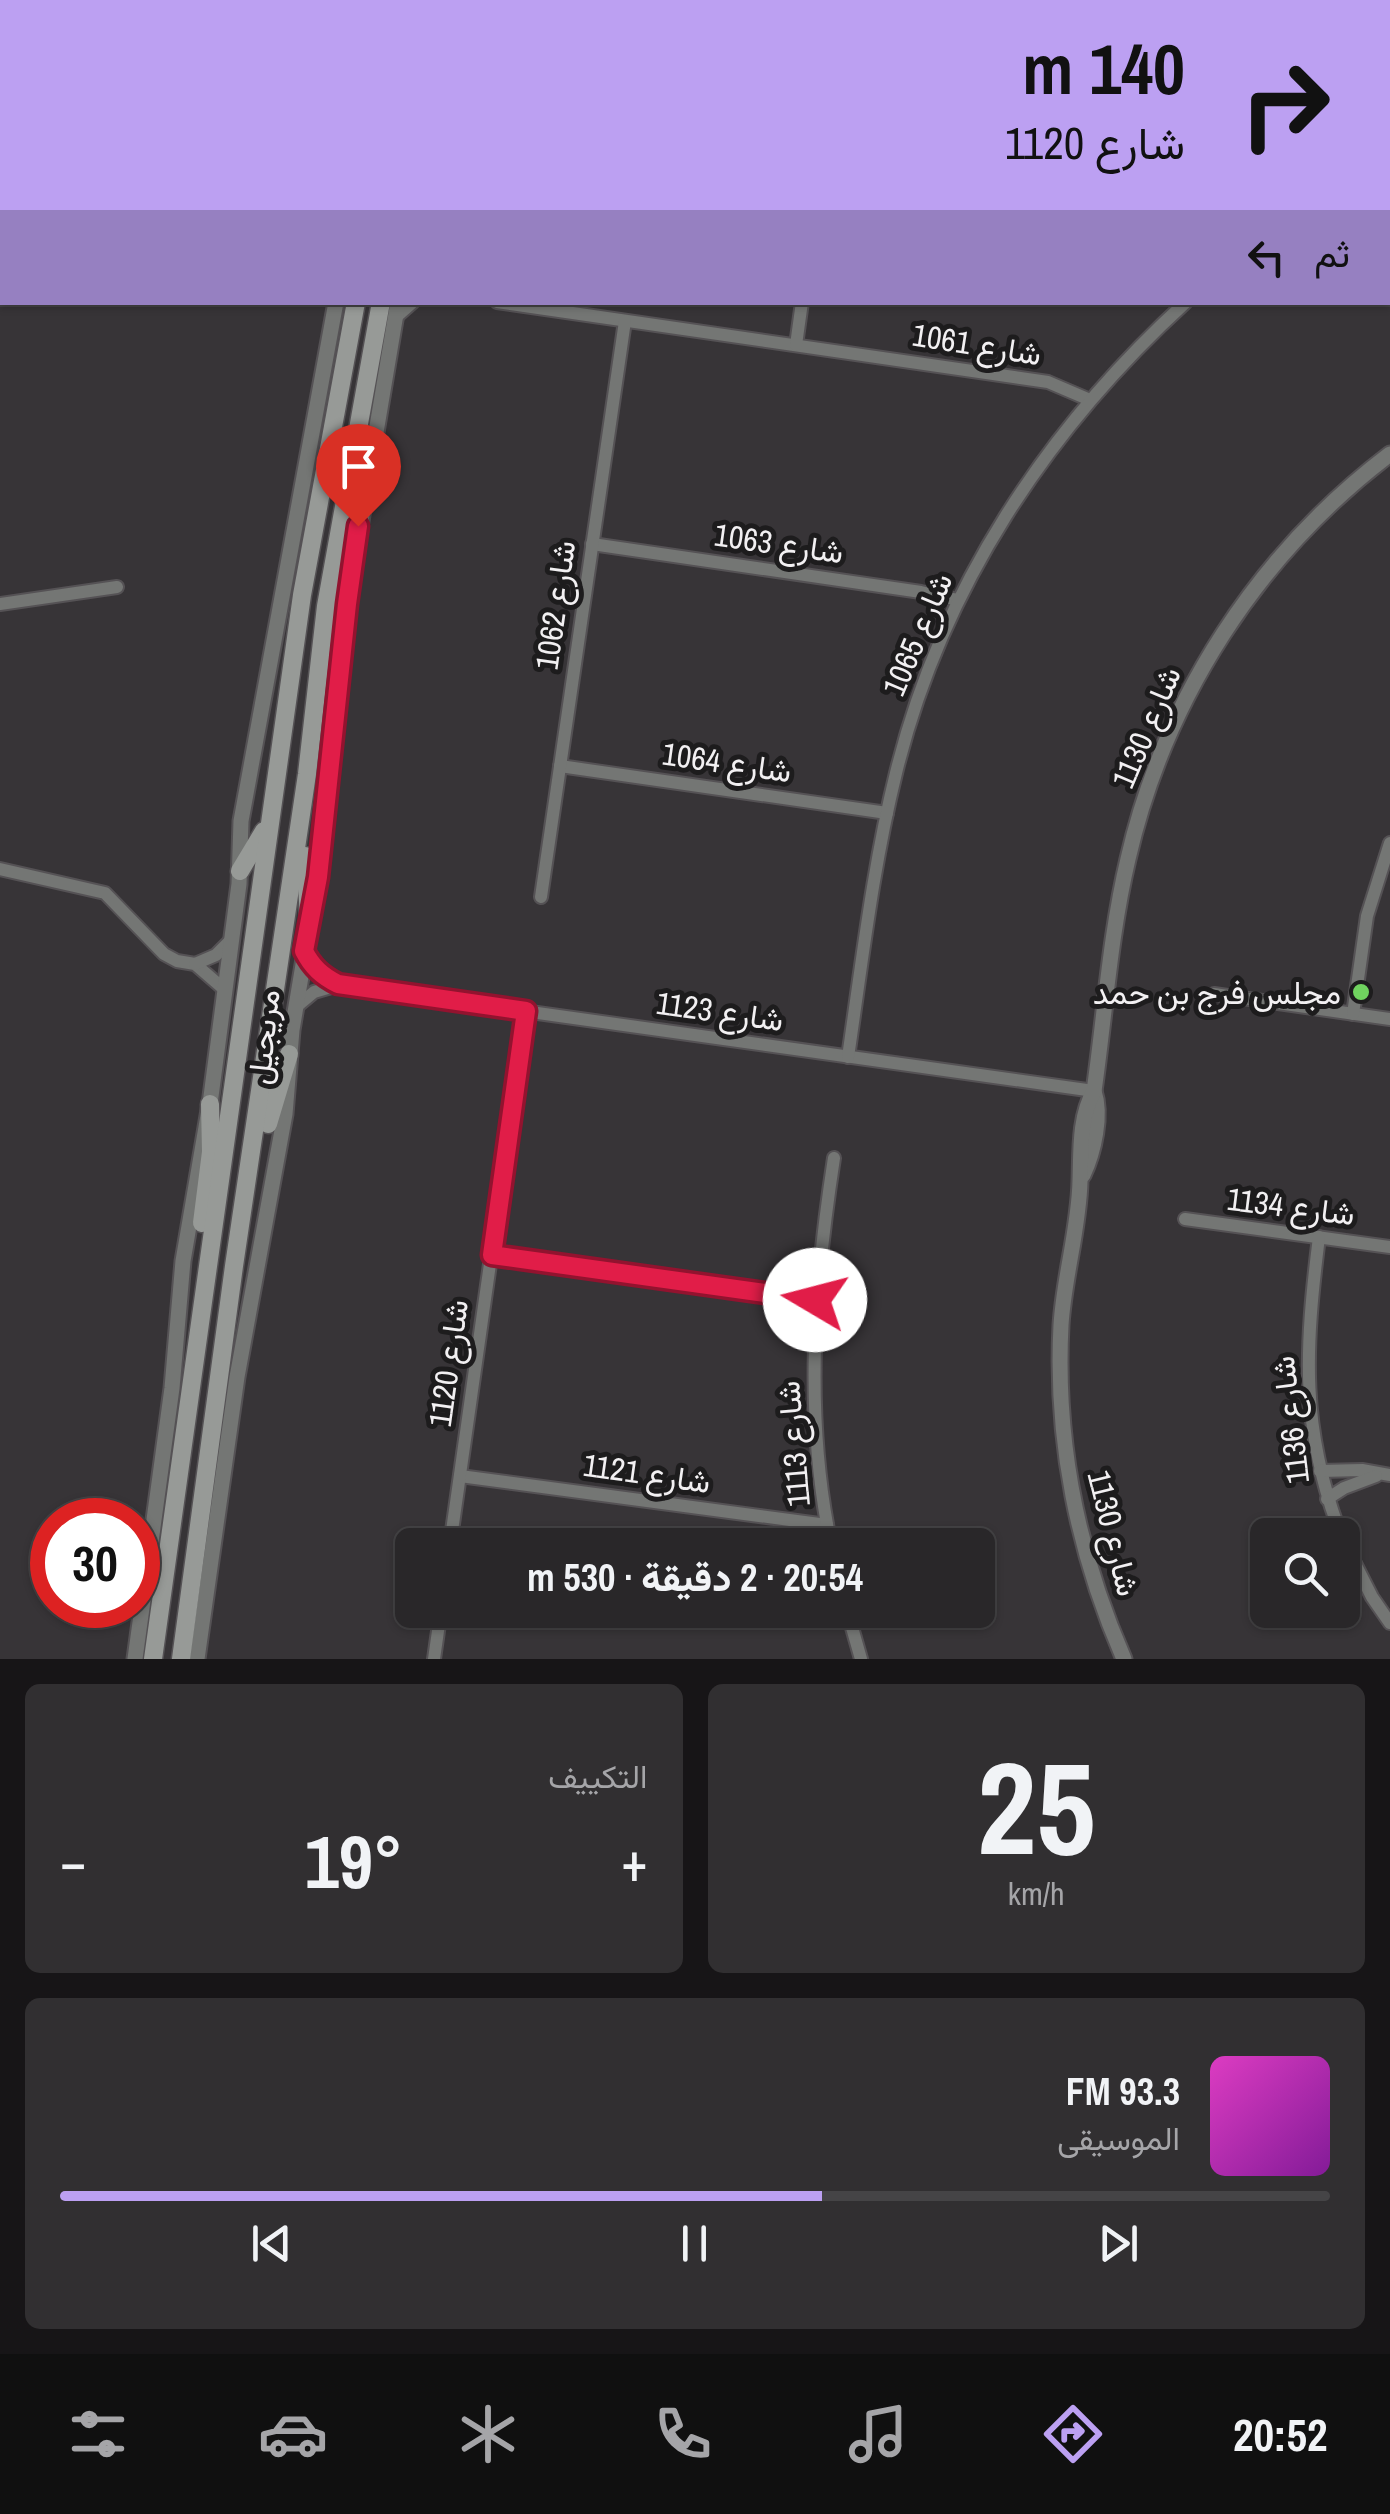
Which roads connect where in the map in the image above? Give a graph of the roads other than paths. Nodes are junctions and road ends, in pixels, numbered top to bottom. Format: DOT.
graph roads {
  1 [pos="335,305"];
  2 [pos="355,305"];
  3 [pos="379,305"];
  4 [pos="517,305"];
  5 [pos="802,305"];
  6 [pos="1183,305"];
  7 [pos="397,310"];
  8 [pos="625,321"];
  9 [pos="796,345"];
  10 [pos="1090,400"];
  11 [pos="1390,454"];
  12 [pos="592,544"];
  13 [pos="117,587"];
  14 [pos="958,600"];
  15 [pos="0,604"];
  16 [pos="560,766"];
  17 [pos="307,774"];
  18 [pos="886,813"];
  19 [pos="270,822"];
  20 [pos="1390,843"];
  21 [pos="0,869"];
  22 [pos="240,871"];
  23 [pos="541,897"];
  24 [pos="309,916"];
  25 [pos="232,939"];
  26 [pos="304,951"];
  27 [pos="195,964"];
  28 [pos="338,984"];
  29 [pos="225,990"];
  30 [pos="1214,994"];
  31 [pos="295,1008"];
  32 [pos="526,1011"];
  33 [pos="1353,1014"];
  34 [pos="1390,1019"];
  35 [pos="289,1054"];
  36 [pos="848,1056"];
  37 [pos="1094,1091"];
  38 [pos="210,1104"];
  39 [pos="834,1158"];
  40 [pos="1185,1220"];
  41 [pos="1319,1237"];
  42 [pos="1390,1247"];
  43 [pos="492,1255"];
  44 [pos="234,1266"];
  45 [pos="815,1300"];
  46 [pos="198,1339"];
  47 [pos="1320,1471"];
  48 [pos="1387,1475"];
  49 [pos="460,1476"];
  50 [pos="1328,1499"];
  51 [pos="1335,1518"];
  52 [pos="827,1524"];
  53 [pos="452,1528"];
  54 [pos="828,1528"];
  55 [pos="1360,1569"];
  56 [pos="1390,1623"];
  57 [pos="438,1628"];
  58 [pos="853,1628"];
  59 [pos="198,1651"];
  60 [pos="135,1659"];
  61 [pos="153,1659"];
  62 [pos="181,1659"];
  63 [pos="211,1659"];
  64 [pos="434,1659"];
  65 [pos="862,1659"];
  66 [pos="1124,1659"];
  1 -- 22 [label="street"];
  2 -- 19 [label="main road, مريجيل"];
  3 -- 17 [label="main road, مريجيل"];
  4 -- 8 [label="street, شارع 1061"];
  5 -- 9 [label="street"];
  6 -- 10 [label="street, شارع 1065"];
  7 -- 24 [label="street, مريجيل"];
  8 -- 9 [label="street, شارع 1061"];
  8 -- 12 [label="street, شارع 1062"];
  9 -- 10 [label="street, شارع 1061"];
  10 -- 14 [label="street, شارع 1065"];
  11 -- 37 [label="street, شارع 1130"];
  12 -- 14 [label="street, شارع 1063"];
  12 -- 16 [label="street, شارع 1062"];
  13 -- 15 [label="street"];
  14 -- 18 [label="street, شارع 1065"];
  16 -- 18 [label="street, شارع 1064"];
  16 -- 23 [label="street, شارع 1062"];
  17 -- 24 [label="main road"];
  17 -- 44 [label="main road, مريجيل"];
  18 -- 36 [label="street, شارع 1065"];
  19 -- 22 [label="main road"];
  19 -- 46 [label="main road, مريجيل"];
  20 -- 33 [label="street"];
  21 -- 27 [label="street"];
  22 -- 25 [label="street"];
  24 -- 26 [label="street, مريجيل"];
  25 -- 27 [label="street"];
  25 -- 29 [label="street"];
  26 -- 28 [label="street"];
  26 -- 31 [label="street, مريجيل"];
  27 -- 29 [label="street"];
  28 -- 31 [label="street"];
  28 -- 32 [label="street, شارع 1123"];
  29 -- 38 [label="street"];
  30 -- 33 [label="street"];
  31 -- 35 [label="street, مريجيل"];
  32 -- 36 [label="street, شارع 1123"];
  32 -- 43 [label="street, شارع 1120"];
  33 -- 34 [label="street"];
  35 -- 44 [label="main road"];
  35 -- 59 [label="street, مريجيل"];
  36 -- 37 [label="street, شارع 1123"];
  37 -- 66 [label="street, شارع 1130"];
  38 -- 46 [label="main road"];
  38 -- 60 [label="street"];
  39 -- 45 [label="street, شارع 1113"];
  40 -- 41 [label="street, شارع 1134"];
  41 -- 42 [label="street, شارع 1134"];
  41 -- 47 [label="street, شارع 1136"];
  43 -- 45 [label="street"];
  43 -- 49 [label="street, شارع 1120"];
  44 -- 62 [label="main road, مريجيل"];
  45 -- 52 [label="street, شارع 1113"];
  46 -- 61 [label="main road, مريجيل"];
  47 -- 48 [label="street"];
  47 -- 50 [label="street, شارع 1136"];
  48 -- 50 [label="street"];
  49 -- 52 [label="street, شارع 1121"];
  49 -- 53 [label="street, شارع 1120"];
  50 -- 51 [label="street, شارع 1136"];
  52 -- 54 [label="street, شارع 1113"];
  55 -- 56 [label="street, شارع 1136"];
  57 -- 64 [label="street"];
  58 -- 65 [label="street"];
  59 -- 63 [label="street"];
}
